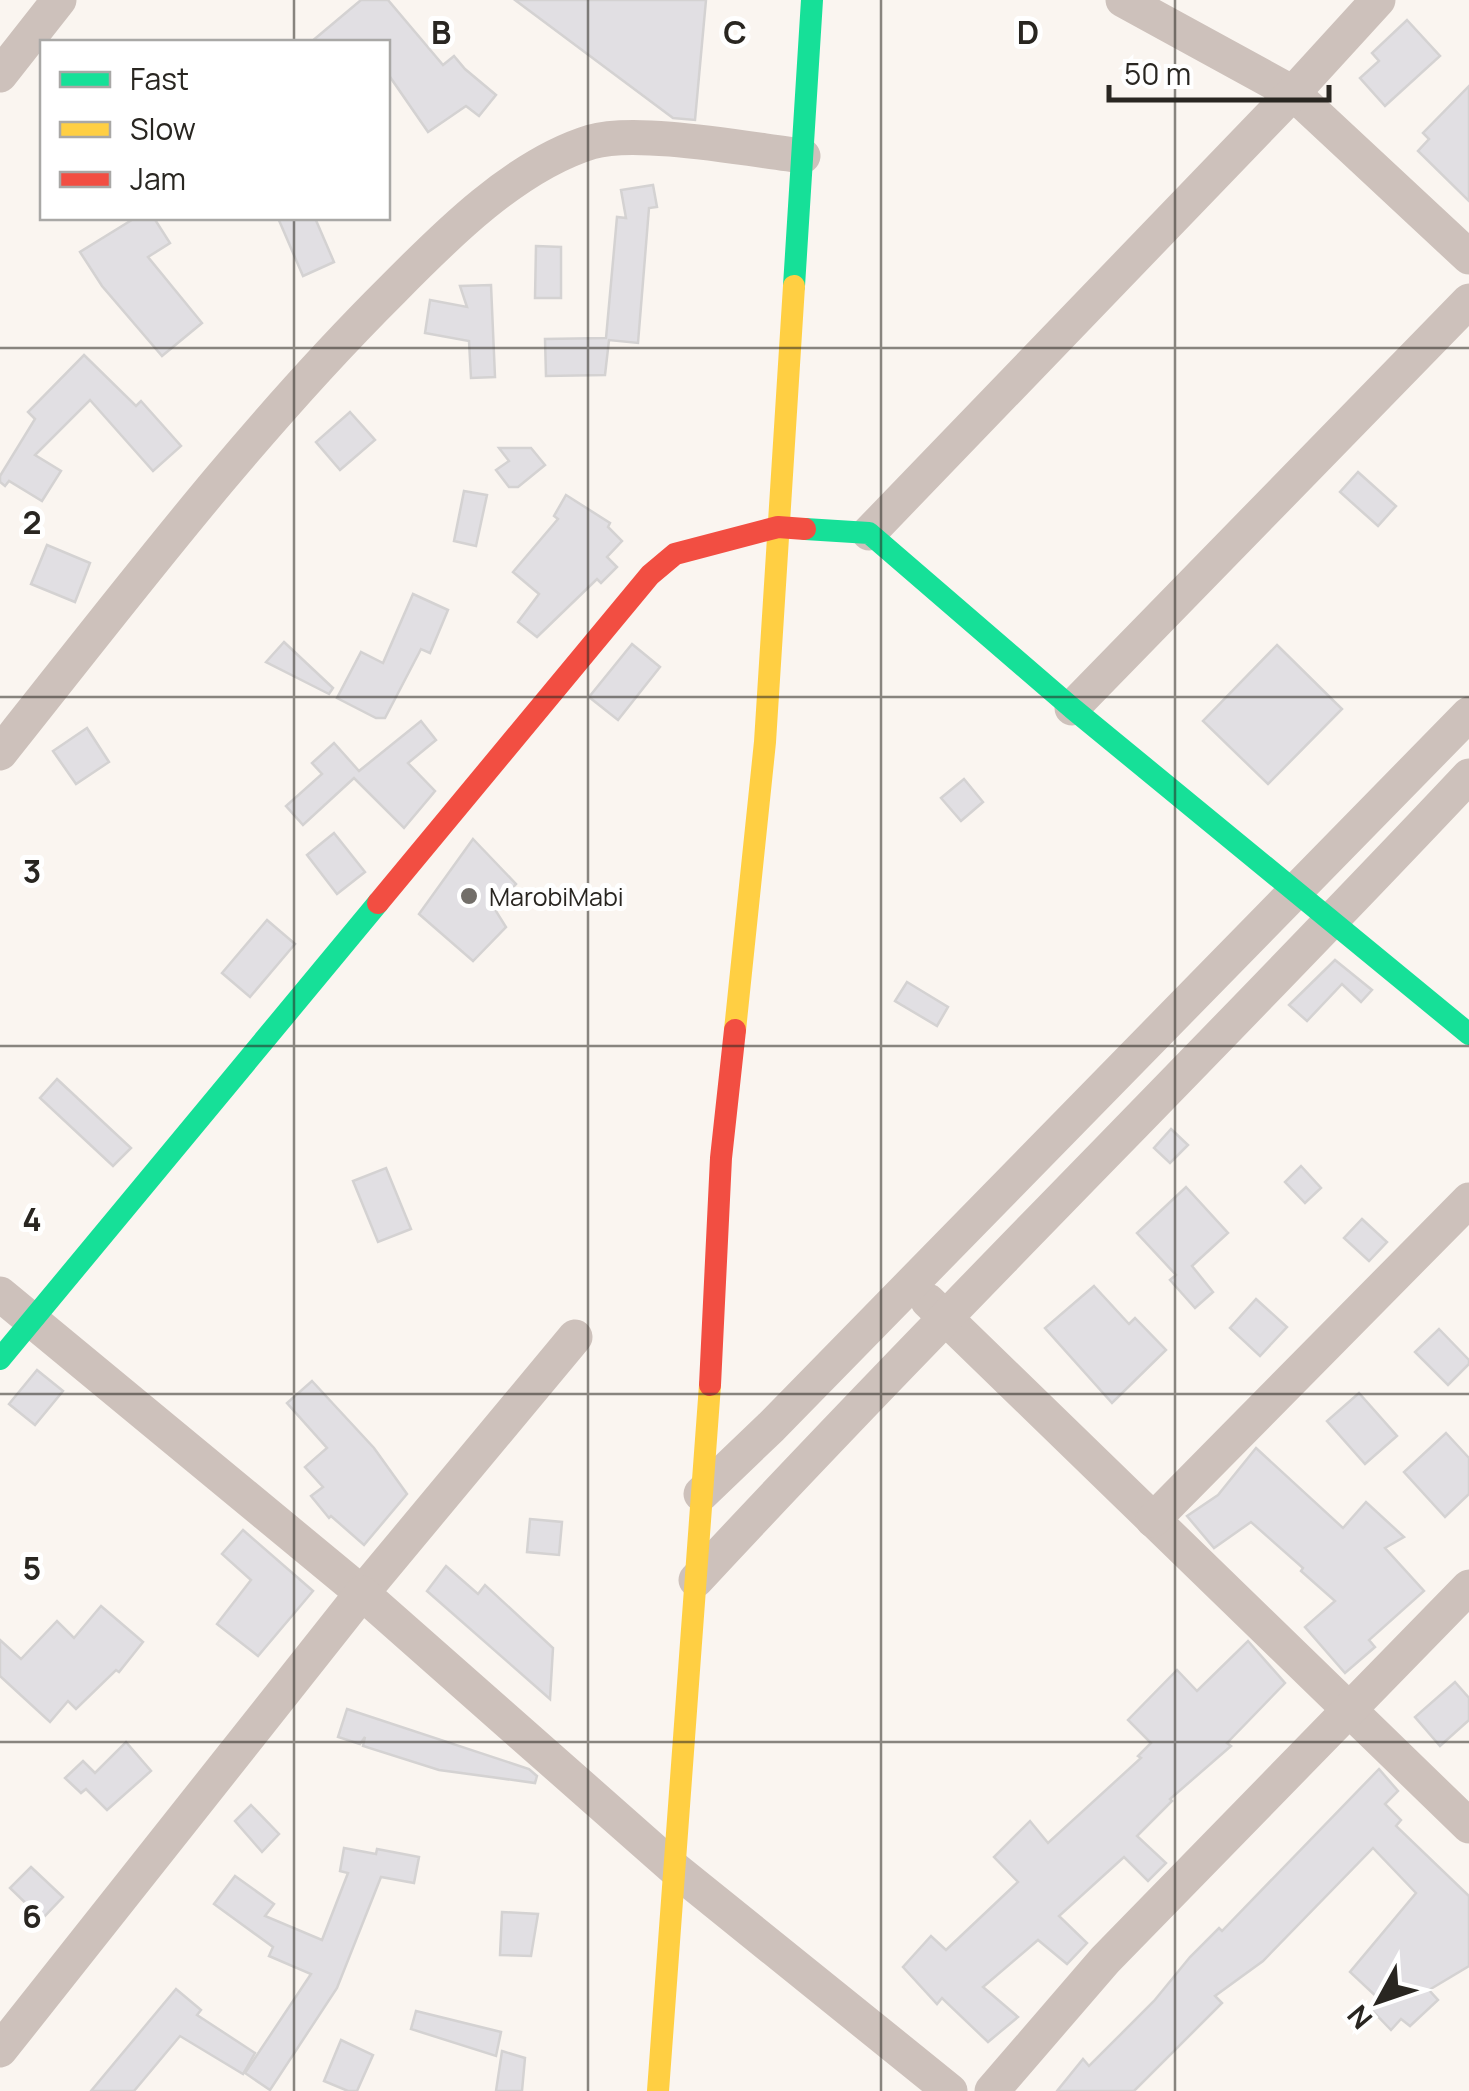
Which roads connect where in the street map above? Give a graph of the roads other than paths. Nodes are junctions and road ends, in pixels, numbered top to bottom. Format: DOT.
graph roads {
  1 [pos="59,0"];
  2 [pos="812,0"];
  3 [pos="1123,0"];
  4 [pos="1378,0"];
  5 [pos="0,75"];
  6 [pos="1293,93"];
  7 [pos="803,156"];
  8 [pos="1469,258"];
  9 [pos="1469,301"];
  10 [pos="778,527"];
  11 [pos="869,533"];
  12 [pos="1072,708"];
  13 [pos="1469,714"];
  14 [pos="0,754"];
  15 [pos="1469,776"];
  16 [pos="1294,889"];
  17 [pos="1333,921"];
  18 [pos="1469,1034"];
  19 [pos="1469,1200"];
  20 [pos="910,1283"];
  21 [pos="0,1294"];
  22 [pos="944,1316"];
  23 [pos="32,1320"];
  24 [pos="575,1336"];
  25 [pos="0,1359"];
  26 [pos="701,1494"];
  27 [pos="1153,1520"];
  28 [pos="696,1580"];
  29 [pos="1469,1587"];
  30 [pos="362,1593"];
  31 [pos="1350,1710"];
  32 [pos="1469,1826"];
  33 [pos="676,1870"];
  34 [pos="0,2050"];
  35 [pos="658,2091"];
  36 [pos="950,2091"];
  37 [pos="992,2091"];
  1 -- 5 [label="street"];
  2 -- 7 [label="main road"];
  3 -- 6 [label="street"];
  4 -- 6 [label="street"];
  6 -- 8 [label="street"];
  6 -- 11 [label="street"];
  7 -- 10 [label="main road"];
  7 -- 14 [label="street"];
  9 -- 12 [label="street"];
  10 -- 11 [label="main road"];
  10 -- 23 [label="main road"];
  10 -- 26 [label="main road"];
  11 -- 12 [label="main road"];
  12 -- 16 [label="main road"];
  13 -- 16 [label="street"];
  15 -- 17 [label="street"];
  16 -- 17 [label="main road"];
  16 -- 20 [label="street"];
  17 -- 18 [label="main road"];
  17 -- 22 [label="street"];
  19 -- 27 [label="street"];
  20 -- 22 [label="street"];
  20 -- 26 [label="street"];
  21 -- 23 [label="street"];
  22 -- 27 [label="street"];
  22 -- 28 [label="street"];
  23 -- 25 [label="main road"];
  23 -- 30 [label="street"];
  24 -- 30 [label="street"];
  26 -- 28 [label="main road"];
  27 -- 31 [label="street"];
  28 -- 33 [label="main road"];
  29 -- 31 [label="street"];
  30 -- 33 [label="street"];
  30 -- 34 [label="street"];
  31 -- 32 [label="street"];
  31 -- 37 [label="street"];
  33 -- 35 [label="main road"];
  33 -- 36 [label="street"];
}
